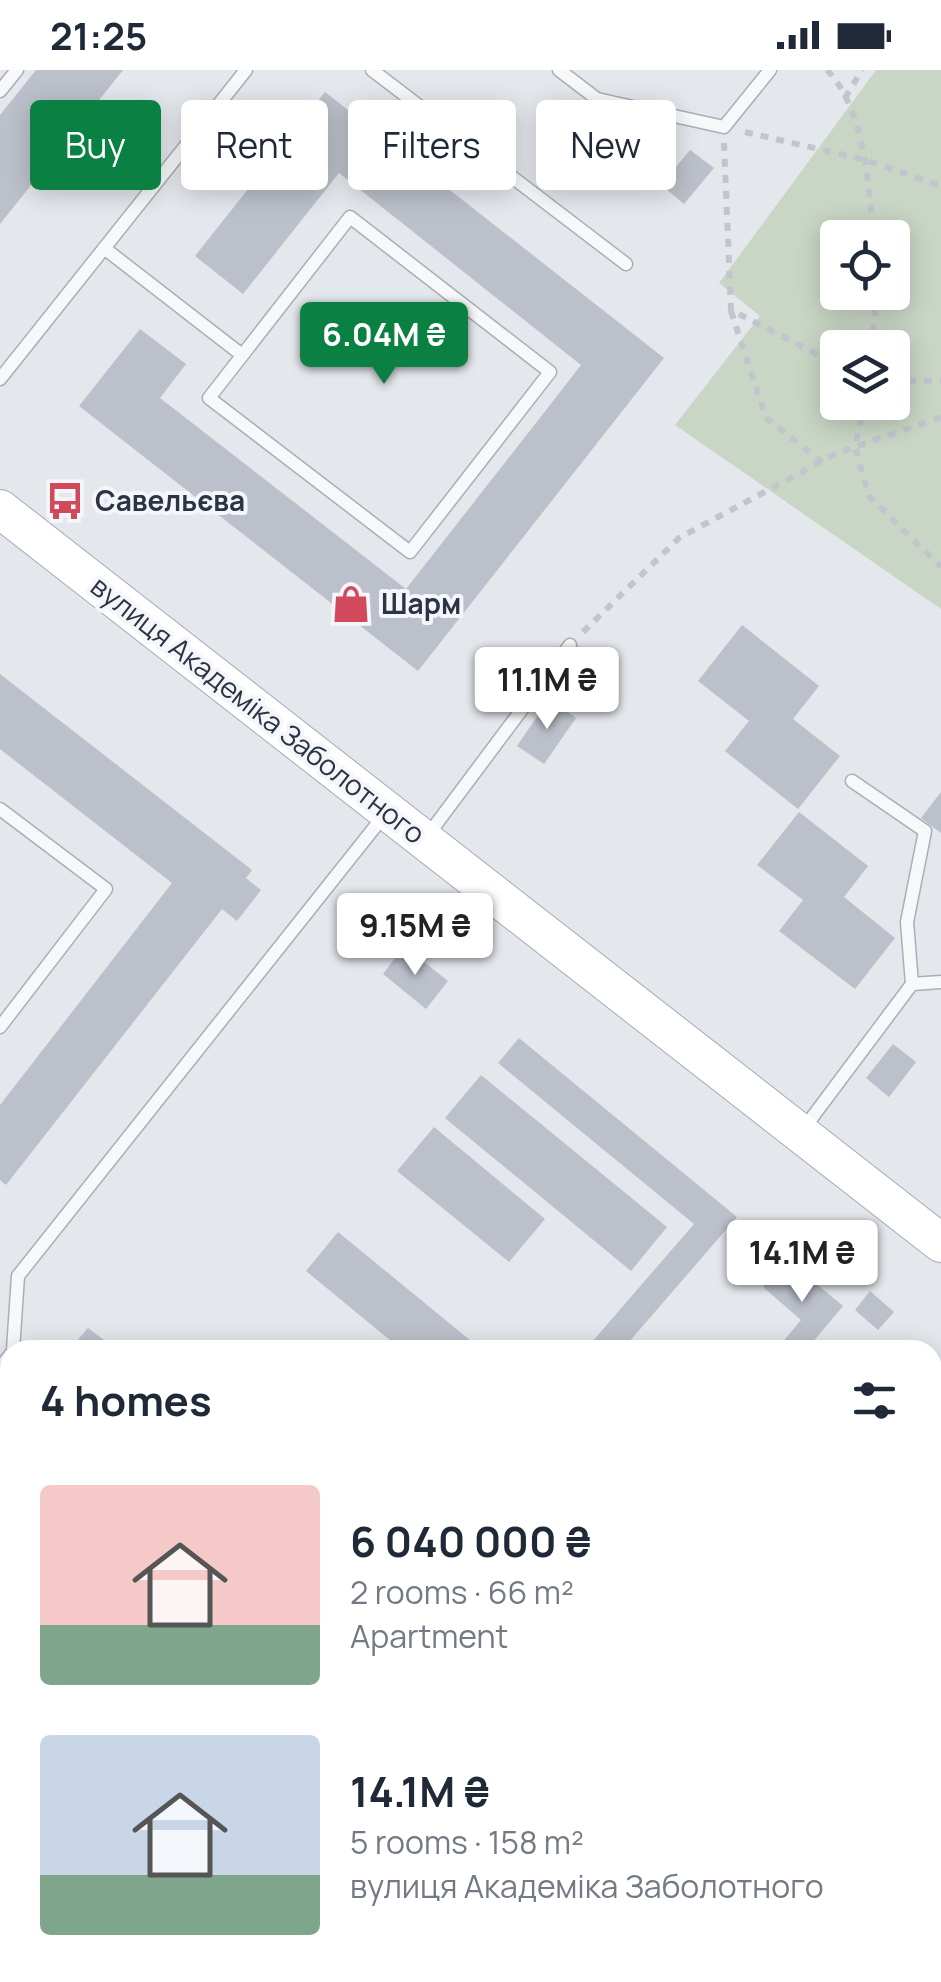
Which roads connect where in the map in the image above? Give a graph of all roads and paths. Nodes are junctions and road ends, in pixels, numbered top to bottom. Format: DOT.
graph roads {
  1 [pos="17,70"];
  2 [pos="246,70"];
  3 [pos="372,70"];
  4 [pos="559,70"];
  5 [pos="770,70"];
  6 [pos="827,70"];
  7 [pos="862,70"];
  8 [pos="0,91"];
  9 [pos="845,99"];
  10 [pos="724,127"];
  11 [pos="866,160"];
  12 [pos="941,186"];
  13 [pos="871,220"];
  14 [pos="104,248"];
  15 [pos="626,264"];
  16 [pos="731,310"];
  17 [pos="242,355"];
  18 [pos="820,356"];
  19 [pos="0,379"];
  20 [pos="910,381"];
  21 [pos="941,381"];
  22 [pos="941,418"];
  23 [pos="861,420"];
  24 [pos="855,447"];
  25 [pos="822,462"];
  26 [pos="0,508"];
  27 [pos="941,567"];
  28 [pos="570,645"];
  29 [pos="852,781"];
  30 [pos="0,808"];
  31 [pos="388,811"];
  32 [pos="424,840"];
  33 [pos="941,982"];
  34 [pos="912,984"];
  35 [pos="0,1027"];
  36 [pos="801,1133"];
  37 [pos="941,1243"];
  38 [pos="15,1340"];
  1 -- 8 [label="lane"];
  2 -- 14 [label="lane"];
  3 -- 15 [label="lane"];
  4 -- 10 [label="lane"];
  5 -- 10 [label="lane"];
  6 -- 9 [label="path"];
  7 -- 9 [label="path"];
  9 -- 11 [label="path"];
  10 -- 11 [label="path"];
  10 -- 16 [label="path"];
  11 -- 12 [label="path"];
  11 -- 13 [label="path"];
  14 -- 17 [label="lane"];
  14 -- 19 [label="lane"];
  16 -- 18 [label="path"];
  16 -- 25 [label="path"];
  17 -- 17 [label="lane"];
  20 -- 21 [label="path"];
  22 -- 24 [label="path"];
  23 -- 24 [label="path"];
  24 -- 25 [label="path"];
  24 -- 27 [label="path"];
  25 -- 28 [label="path"];
  26 -- 31 [label="main road, вулиця Академіка Заболотного"];
  28 -- 32 [label="lane"];
  29 -- 34 [label="lane"];
  30 -- 35 [label="lane"];
  31 -- 32 [label="main road, вулиця Академіка Заболотного"];
  31 -- 38 [label="lane"];
  32 -- 36 [label="main road, вулиця Академіка Заболотного"];
  33 -- 34 [label="lane"];
  34 -- 36 [label="lane"];
  36 -- 37 [label="main road, вулиця Академіка Заболотного"];
}
